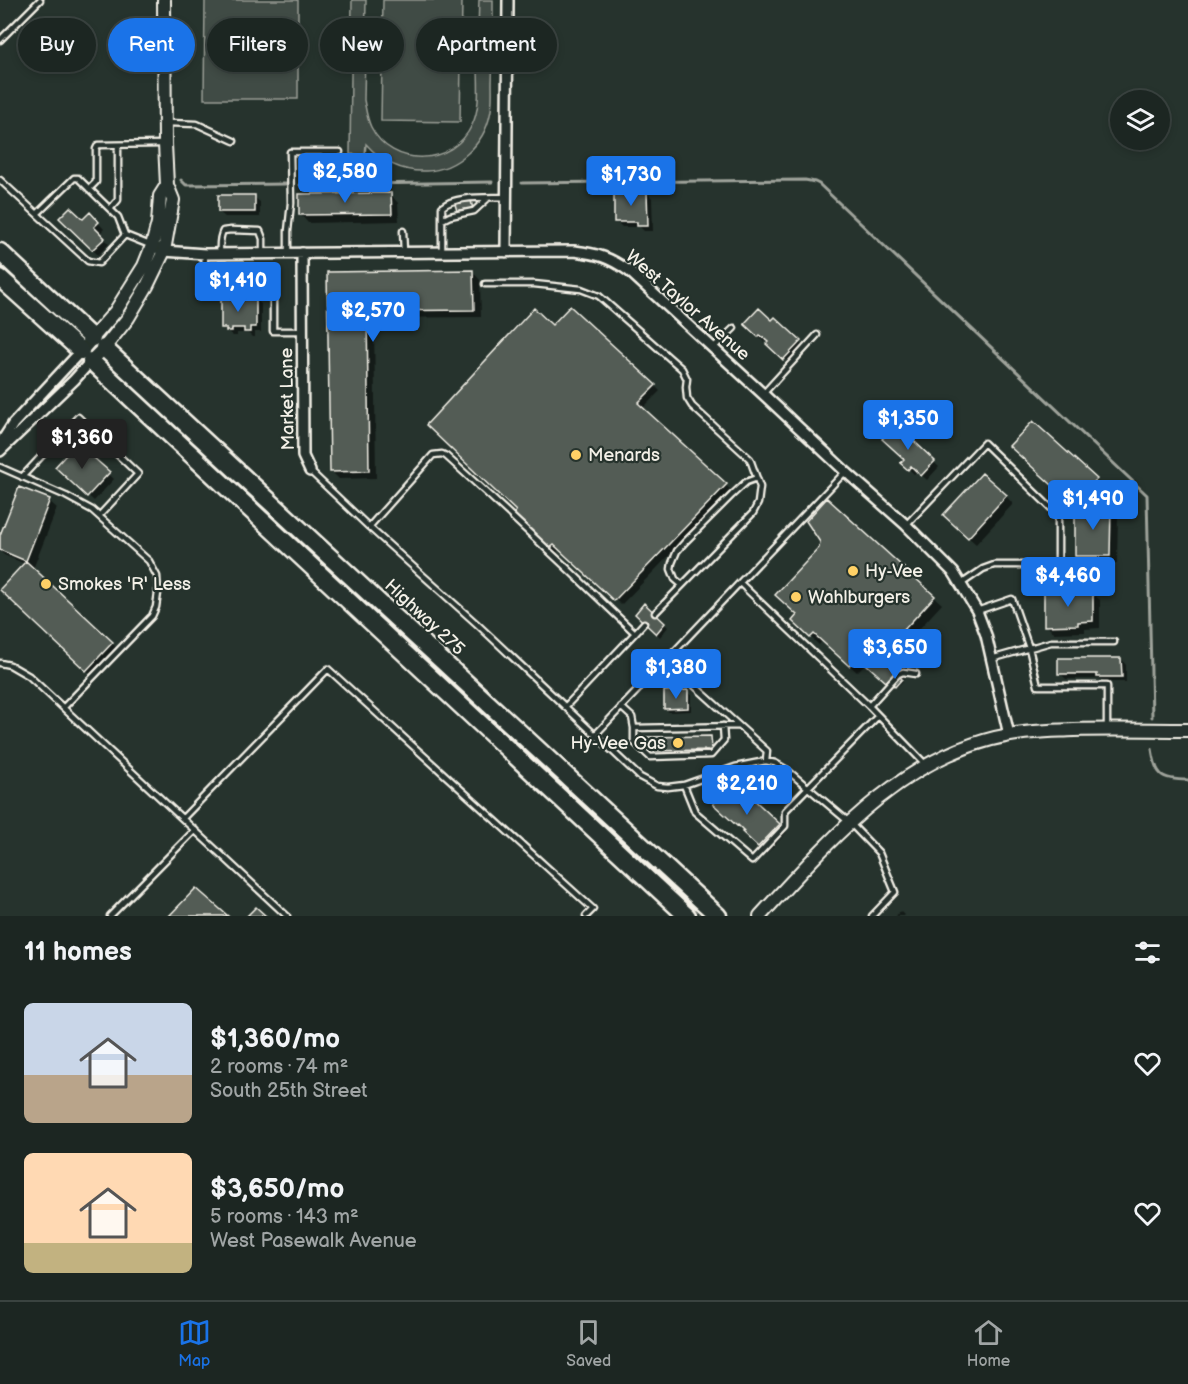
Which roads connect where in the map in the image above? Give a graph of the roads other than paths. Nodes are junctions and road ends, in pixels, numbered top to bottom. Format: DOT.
graph roads {
  1 [pos="40,0"];
  2 [pos="164,0"];
  3 [pos="508,0"];
  4 [pos="0,40"];
  5 [pos="164,123"];
  6 [pos="234,141"];
  7 [pos="165,144"];
  8 [pos="118,145"];
  9 [pos="340,152"];
  10 [pos="0,180"];
  11 [pos="167,185"];
  12 [pos="89,189"];
  13 [pos="506,197"];
  14 [pos="488,198"];
  15 [pos="110,209"];
  16 [pos="37,214"];
  17 [pos="442,220"];
  18 [pos="403,231"];
  19 [pos="125,235"];
  20 [pos="152,246"];
  21 [pos="164,251"];
  22 [pos="0,252"];
  23 [pos="404,252"];
  24 [pos="442,252"];
  25 [pos="506,252"];
  26 [pos="263,253"];
  27 [pos="288,253"];
  28 [pos="302,253"];
  29 [pos="205,254"];
  30 [pos="220,254"];
  31 [pos="0,278"];
  32 [pos="485,284"];
  33 [pos="734,328"];
  34 [pos="302,331"];
  35 [pos="816,335"];
  36 [pos="98,343"];
  37 [pos="713,348"];
  38 [pos="86,356"];
  39 [pos="763,394"];
  40 [pos="0,444"];
  41 [pos="0,451"];
  42 [pos="0,467"];
  43 [pos="310,471"];
  44 [pos="845,471"];
  45 [pos="22,477"];
  46 [pos="757,478"];
  47 [pos="99,516"];
  48 [pos="906,525"];
  49 [pos="369,527"];
  50 [pos="740,583"];
  51 [pos="961,584"];
  52 [pos="682,585"];
  53 [pos="977,611"];
  54 [pos="655,613"];
  55 [pos="644,623"];
  56 [pos="635,633"];
  57 [pos="1114,642"];
  58 [pos="1029,648"];
  59 [pos="991,659"];
  60 [pos="666,660"];
  61 [pos="0,663"];
  62 [pos="916,674"];
  63 [pos="869,706"];
  64 [pos="64,707"];
  65 [pos="564,707"];
  66 [pos="621,707"];
  67 [pos="878,716"];
  68 [pos="723,726"];
  69 [pos="739,726"];
  70 [pos="634,728"];
  71 [pos="1107,729"];
  72 [pos="1188,730"];
  73 [pos="595,735"];
  74 [pos="1009,735"];
  75 [pos="766,761"];
  76 [pos="927,765"];
  77 [pos="684,785"];
  78 [pos="808,788"];
  79 [pos="183,818"];
  80 [pos="850,823"];
  81 [pos="195,830"];
  82 [pos="110,916"];
  83 [pos="287,916"];
  84 [pos="586,916"];
  85 [pos="687,916"];
  86 [pos="718,916"];
  87 [pos="760,916"];
  88 [pos="872,916"];
  1 -- 4 [label="lane"];
  2 -- 5 [label="main road"];
  3 -- 13 [label="street"];
  5 -- 6 [label="lane"];
  5 -- 7 [label="main road"];
  7 -- 8 [label="lane"];
  7 -- 11 [label="main road"];
  8 -- 12 [label="lane"];
  8 -- 15 [label="lane"];
  9 -- 27 [label="lane"];
  10 -- 16 [label="lane"];
  11 -- 20 [label="main road"];
  11 -- 21 [label="main road"];
  12 -- 15 [label="lane"];
  12 -- 16 [label="lane"];
  13 -- 14 [label="lane"];
  13 -- 25 [label="street"];
  14 -- 17 [label="lane"];
  14 -- 17 [label="lane"];
  15 -- 19 [label="lane"];
  16 -- 19 [label="lane"];
  17 -- 24 [label="lane"];
  18 -- 23 [label="lane"];
  19 -- 20 [label="lane"];
  20 -- 21 [label="street, West Taylor Avenue"];
  20 -- 36 [label="main road"];
  21 -- 29 [label="street, West Taylor Avenue"];
  21 -- 36 [label="main road"];
  22 -- 36 [label="highway, Highway 275"];
  23 -- 24 [label="street, West Taylor Avenue"];
  23 -- 28 [label="street, West Taylor Avenue"];
  24 -- 25 [label="street, West Taylor Avenue"];
  25 -- 37 [label="street, West Taylor Avenue"];
  26 -- 27 [label="street, West Taylor Avenue"];
  26 -- 30 [label="street, West Taylor Avenue"];
  26 -- 30 [label="lane"];
  27 -- 28 [label="street, West Taylor Avenue"];
  28 -- 34 [label="street, Market Lane"];
  29 -- 30 [label="street, West Taylor Avenue"];
  29 -- 34 [label="lane"];
  31 -- 38 [label="highway"];
  32 -- 46 [label="lane"];
  33 -- 37 [label="lane"];
  34 -- 43 [label="street, Market Lane"];
  35 -- 39 [label="lane"];
  36 -- 38 [label="main road"];
  36 -- 86 [label="highway, Highway 275"];
  37 -- 39 [label="street, West Taylor Avenue"];
  38 -- 40 [label="street"];
  38 -- 41 [label="street"];
  38 -- 85 [label="highway"];
  39 -- 44 [label="street, West Taylor Avenue"];
  42 -- 45 [label="lane"];
  43 -- 49 [label="lane"];
  44 -- 48 [label="street, West Taylor Avenue"];
  44 -- 50 [label="lane"];
  45 -- 47 [label="lane"];
  45 -- 47 [label="lane"];
  46 -- 52 [label="lane"];
  46 -- 52 [label="lane"];
  47 -- 64 [label="lane"];
  48 -- 51 [label="street, West Taylor Avenue"];
  48 -- 51 [label="lane"];
  49 -- 56 [label="lane"];
  49 -- 65 [label="lane"];
  50 -- 60 [label="lane"];
  50 -- 63 [label="lane"];
  51 -- 53 [label="street, West Taylor Avenue"];
  52 -- 54 [label="lane"];
  53 -- 58 [label="lane"];
  53 -- 59 [label="street, West Taylor Avenue"];
  55 -- 56 [label="lane"];
  56 -- 65 [label="lane"];
  57 -- 58 [label="lane"];
  58 -- 59 [label="lane"];
  58 -- 71 [label="lane"];
  59 -- 74 [label="street, West Taylor Avenue"];
  60 -- 66 [label="lane"];
  60 -- 69 [label="lane"];
  61 -- 64 [label="lane"];
  62 -- 63 [label="lane"];
  63 -- 67 [label="lane"];
  64 -- 79 [label="lane"];
  65 -- 73 [label="lane"];
  66 -- 70 [label="lane"];
  66 -- 73 [label="lane"];
  67 -- 76 [label="lane"];
  67 -- 78 [label="lane"];
  68 -- 69 [label="lane"];
  68 -- 70 [label="lane"];
  68 -- 70 [label="lane"];
  69 -- 75 [label="lane"];
  71 -- 72 [label="main road"];
  71 -- 74 [label="main road"];
  73 -- 77 [label="lane"];
  74 -- 76 [label="main road"];
  75 -- 77 [label="lane"];
  75 -- 78 [label="lane"];
  76 -- 80 [label="main road"];
  77 -- 78 [label="lane"];
  78 -- 80 [label="lane"];
  79 -- 81 [label="lane"];
  79 -- 84 [label="lane"];
  80 -- 87 [label="main road"];
  80 -- 88 [label="lane"];
  81 -- 82 [label="lane"];
  81 -- 83 [label="lane"];
}
